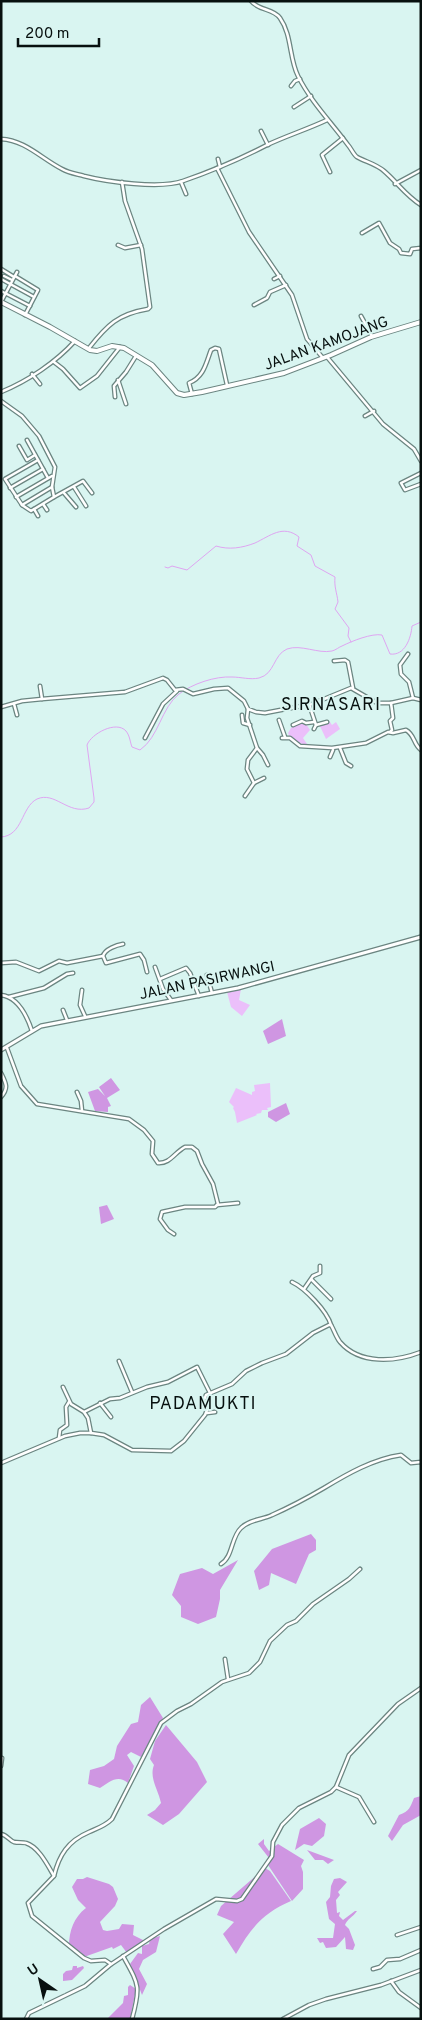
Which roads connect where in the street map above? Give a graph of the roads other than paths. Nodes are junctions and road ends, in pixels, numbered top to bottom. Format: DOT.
graph roads {
  1 [pos="251,1"];
  2 [pos="300,79"];
  3 [pos="291,86"];
  4 [pos="311,96"];
  5 [pos="294,107"];
  6 [pos="327,120"];
  7 [pos="261,131"];
  8 [pos="343,138"];
  9 [pos="1,139"];
  10 [pos="268,145"];
  11 [pos="218,159"];
  12 [pos="219,167"];
  13 [pos="421,170"];
  14 [pos="330,172"];
  15 [pos="122,182"];
  16 [pos="181,182"];
  17 [pos="395,184"];
  18 [pos="186,194"];
  19 [pos="421,205"];
  20 [pos="362,233"];
  21 [pos="141,245"];
  22 [pos="118,246"];
  23 [pos="421,248"];
  24 [pos="1,269"];
  25 [pos="17,272"];
  26 [pos="4,276"];
  27 [pos="280,276"];
  28 [pos="14,278"];
  29 [pos="1,279"];
  30 [pos="274,280"];
  31 [pos="10,285"];
  32 [pos="286,285"];
  33 [pos="1,292"];
  34 [pos="6,294"];
  35 [pos="34,297"];
  36 [pos="1,302"];
  37 [pos="254,305"];
  38 [pos="30,306"];
  39 [pos="25,315"];
  40 [pos="361,316"];
  41 [pos="421,322"];
  42 [pos="372,336"];
  43 [pos="75,341"];
  44 [pos="120,347"];
  45 [pos="88,349"];
  46 [pos="136,356"];
  47 [pos="325,357"];
  48 [pos="54,362"];
  49 [pos="32,374"];
  50 [pos="118,380"];
  51 [pos="40,384"];
  52 [pos="227,386"];
  53 [pos="1,392"];
  54 [pos="192,394"];
  55 [pos="115,397"];
  56 [pos="1,401"];
  57 [pos="126,404"];
  58 [pos="374,411"];
  59 [pos="365,416"];
  60 [pos="27,440"];
  61 [pos="19,446"];
  62 [pos="35,455"];
  63 [pos="38,460"];
  64 [pos="421,461"];
  65 [pos="43,469"];
  66 [pos="421,472"];
  67 [pos="52,476"];
  68 [pos="48,478"];
  69 [pos="421,484"];
  70 [pos="52,487"];
  71 [pos="74,487"];
  72 [pos="10,488"];
  73 [pos="64,493"];
  74 [pos="92,493"];
  75 [pos="16,497"];
  76 [pos="54,497"];
  77 [pos="43,504"];
  78 [pos="22,505"];
  79 [pos="86,506"];
  80 [pos="76,507"];
  81 [pos="34,509"];
  82 [pos="47,510"];
  83 [pos="38,516"];
  84 [pos="408,654"];
  85 [pos="334,661"];
  86 [pos="40,686"];
  87 [pos="353,688"];
  88 [pos="178,689"];
  89 [pos="413,698"];
  90 [pos="42,699"];
  91 [pos="421,700"];
  92 [pos="391,703"];
  93 [pos="14,704"];
  94 [pos="309,704"];
  95 [pos="1,707"];
  96 [pos="248,709"];
  97 [pos="17,715"];
  98 [pos="242,715"];
  99 [pos="279,720"];
  100 [pos="314,722"];
  101 [pos="327,722"];
  102 [pos="293,725"];
  103 [pos="316,725"];
  104 [pos="250,726"];
  105 [pos="314,729"];
  106 [pos="390,732"];
  107 [pos="145,738"];
  108 [pos="284,738"];
  109 [pos="257,748"];
  110 [pos="340,748"];
  111 [pos="333,750"];
  112 [pos="421,750"];
  113 [pos="330,757"];
  114 [pos="268,765"];
  115 [pos="351,766"];
  116 [pos="264,778"];
  117 [pos="254,783"];
  118 [pos="245,796"];
  119 [pos="421,936"];
  120 [pos="124,944"];
  121 [pos="104,956"];
  122 [pos="1,963"];
  123 [pos="155,966"];
  124 [pos="147,972"];
  125 [pos="73,973"];
  126 [pos="207,976"];
  127 [pos="160,978"];
  128 [pos="82,990"];
  129 [pos="212,993"];
  130 [pos="1,995"];
  131 [pos="199,996"];
  132 [pos="9,997"];
  133 [pos="171,1000"];
  134 [pos="64,1010"];
  135 [pos="85,1016"];
  136 [pos="67,1020"];
  137 [pos="32,1031"];
  138 [pos="7,1048"];
  139 [pos="1,1050"];
  140 [pos="1,1073"];
  141 [pos="77,1092"];
  142 [pos="1,1097"];
  143 [pos="82,1111"];
  144 [pos="238,1203"];
  145 [pos="217,1205"];
  146 [pos="174,1234"];
  147 [pos="320,1266"];
  148 [pos="312,1280"];
  149 [pos="292,1282"];
  150 [pos="304,1289"];
  151 [pos="331,1299"];
  152 [pos="331,1325"];
  153 [pos="421,1352"];
  154 [pos="119,1361"];
  155 [pos="63,1386"];
  156 [pos="132,1392"];
  157 [pos="210,1393"];
  158 [pos="69,1402"];
  159 [pos="100,1403"];
  160 [pos="84,1412"];
  161 [pos="215,1412"];
  162 [pos="206,1413"];
  163 [pos="111,1417"];
  164 [pos="91,1433"];
  165 [pos="59,1438"];
  166 [pos="421,1462"];
  167 [pos="1,1463"];
  168 [pos="221,1564"];
  169 [pos="360,1569"];
  170 [pos="225,1659"];
  171 [pos="228,1680"];
  172 [pos="421,1688"];
  173 [pos="2,1758"];
  174 [pos="1,1766"];
  175 [pos="336,1787"];
  176 [pos="374,1822"];
  177 [pos="1,1834"];
  178 [pos="54,1876"];
  179 [pos="421,1928"];
  180 [pos="397,1935"];
  181 [pos="421,1950"];
  182 [pos="123,1956"];
  183 [pos="111,1964"];
  184 [pos="373,1969"];
  185 [pos="421,1970"];
  186 [pos="391,1982"];
  187 [pos="421,2008"];
  188 [pos="26,2019"];
  189 [pos="132,2019"];
  190 [pos="283,2019"];
  1 -- 2 [label="street"];
  2 -- 3 [label="street"];
  2 -- 4 [label="street"];
  4 -- 5 [label="street"];
  4 -- 6 [label="street"];
  6 -- 8 [label="street"];
  6 -- 10 [label="street"];
  7 -- 10 [label="street"];
  8 -- 14 [label="street"];
  8 -- 17 [label="street"];
  9 -- 15 [label="street"];
  10 -- 12 [label="street"];
  11 -- 12 [label="street"];
  12 -- 16 [label="street"];
  12 -- 27 [label="street"];
  13 -- 17 [label="street"];
  15 -- 16 [label="street"];
  15 -- 21 [label="street"];
  16 -- 18 [label="street"];
  17 -- 19 [label="street"];
  20 -- 23 [label="street"];
  21 -- 22 [label="street"];
  21 -- 45 [label="street"];
  24 -- 28 [label="street"];
  25 -- 28 [label="street"];
  26 -- 28 [label="street"];
  27 -- 30 [label="street"];
  27 -- 32 [label="street"];
  28 -- 31 [label="street"];
  28 -- 35 [label="street"];
  29 -- 31 [label="street"];
  31 -- 34 [label="street"];
  31 -- 35 [label="street"];
  32 -- 37 [label="street"];
  32 -- 47 [label="street"];
  33 -- 34 [label="street"];
  34 -- 36 [label="street"];
  34 -- 38 [label="street"];
  35 -- 38 [label="street"];
  36 -- 39 [label="main road"];
  38 -- 39 [label="street"];
  39 -- 43 [label="main road"];
  40 -- 42 [label="street"];
  41 -- 42 [label="main road, JALAN KAMOJANG"];
  42 -- 47 [label="main road, JALAN KAMOJANG"];
  43 -- 45 [label="main road"];
  43 -- 48 [label="street"];
  44 -- 45 [label="main road"];
  44 -- 46 [label="main road"];
  44 -- 48 [label="street"];
  46 -- 50 [label="street"];
  46 -- 54 [label="main road"];
  47 -- 52 [label="main road, JALAN KAMOJANG"];
  47 -- 58 [label="street"];
  48 -- 49 [label="street"];
  49 -- 51 [label="street"];
  49 -- 53 [label="street"];
  50 -- 55 [label="street"];
  50 -- 57 [label="street"];
  52 -- 54 [label="main road, JALAN KAMOJANG"];
  52 -- 54 [label="street"];
  56 -- 67 [label="street"];
  58 -- 59 [label="street"];
  58 -- 64 [label="street"];
  60 -- 62 [label="street"];
  61 -- 62 [label="street"];
  62 -- 63 [label="street"];
  63 -- 65 [label="street"];
  63 -- 72 [label="street"];
  65 -- 68 [label="street"];
  65 -- 72 [label="street"];
  66 -- 69 [label="street"];
  67 -- 68 [label="street"];
  67 -- 70 [label="street"];
  68 -- 75 [label="street"];
  70 -- 76 [label="street"];
  70 -- 78 [label="street"];
  71 -- 73 [label="street"];
  71 -- 74 [label="street"];
  71 -- 79 [label="street"];
  72 -- 75 [label="street"];
  73 -- 76 [label="street"];
  73 -- 80 [label="street"];
  75 -- 78 [label="street"];
  76 -- 77 [label="street"];
  77 -- 81 [label="street"];
  77 -- 82 [label="street"];
  78 -- 81 [label="street"];
  81 -- 83 [label="street"];
  84 -- 89 [label="street"];
  85 -- 87 [label="street"];
  86 -- 90 [label="street"];
  87 -- 92 [label="street"];
  87 -- 94 [label="street"];
  88 -- 90 [label="street"];
  88 -- 96 [label="street"];
  88 -- 107 [label="street"];
  89 -- 91 [label="street"];
  89 -- 92 [label="street"];
  90 -- 93 [label="street"];
  92 -- 106 [label="street"];
  93 -- 95 [label="street"];
  93 -- 97 [label="street"];
  94 -- 96 [label="street"];
  94 -- 100 [label="street"];
  96 -- 104 [label="street"];
  98 -- 104 [label="street"];
  99 -- 108 [label="street"];
  100 -- 102 [label="street"];
  100 -- 103 [label="street"];
  101 -- 103 [label="street"];
  103 -- 105 [label="street"];
  104 -- 109 [label="street"];
  106 -- 110 [label="street"];
  106 -- 112 [label="street"];
  108 -- 110 [label="street"];
  108 -- 111 [label="street"];
  109 -- 114 [label="street"];
  109 -- 117 [label="street"];
  110 -- 111 [label="street"];
  110 -- 115 [label="street"];
  111 -- 113 [label="street"];
  116 -- 117 [label="street"];
  117 -- 118 [label="street"];
  119 -- 129 [label="street, JALAN PASIRWANGI"];
  120 -- 121 [label="street"];
  121 -- 122 [label="street"];
  121 -- 124 [label="street"];
  123 -- 127 [label="street"];
  125 -- 132 [label="street"];
  126 -- 129 [label="street"];
  127 -- 131 [label="street"];
  127 -- 133 [label="street"];
  128 -- 135 [label="street"];
  129 -- 131 [label="street, JALAN PASIRWANGI"];
  130 -- 132 [label="street"];
  131 -- 133 [label="street, JALAN PASIRWANGI"];
  132 -- 137 [label="street"];
  133 -- 135 [label="street, JALAN PASIRWANGI"];
  134 -- 136 [label="street"];
  135 -- 136 [label="street, JALAN PASIRWANGI"];
  136 -- 137 [label="street, JALAN PASIRWANGI"];
  137 -- 138 [label="street, JALAN PASIRWANGI"];
  138 -- 139 [label="street, JALAN PASIRWANGI"];
  138 -- 143 [label="street"];
  140 -- 142 [label="street"];
  141 -- 143 [label="street"];
  143 -- 145 [label="street"];
  144 -- 145 [label="street"];
  145 -- 146 [label="street"];
  147 -- 148 [label="street"];
  148 -- 150 [label="street"];
  148 -- 151 [label="street"];
  149 -- 150 [label="street"];
  150 -- 152 [label="street"];
  152 -- 153 [label="street"];
  152 -- 157 [label="street"];
  154 -- 156 [label="street"];
  155 -- 158 [label="street"];
  156 -- 157 [label="street"];
  156 -- 159 [label="street"];
  157 -- 162 [label="street"];
  158 -- 160 [label="street"];
  158 -- 165 [label="street"];
  159 -- 160 [label="street"];
  159 -- 163 [label="street"];
  160 -- 164 [label="street"];
  161 -- 162 [label="street"];
  162 -- 164 [label="street"];
  164 -- 165 [label="street"];
  165 -- 167 [label="street"];
  166 -- 168 [label="street"];
  169 -- 171 [label="street"];
  170 -- 171 [label="street"];
  171 -- 178 [label="street"];
  172 -- 175 [label="street"];
  173 -- 174 [label="street"];
  175 -- 176 [label="street"];
  175 -- 182 [label="street"];
  177 -- 178 [label="street"];
  178 -- 183 [label="street"];
  179 -- 180 [label="street"];
  181 -- 184 [label="street"];
  182 -- 183 [label="street"];
  182 -- 189 [label="street"];
  183 -- 188 [label="street"];
  185 -- 186 [label="street"];
  186 -- 187 [label="street"];
  186 -- 190 [label="street"];
}
